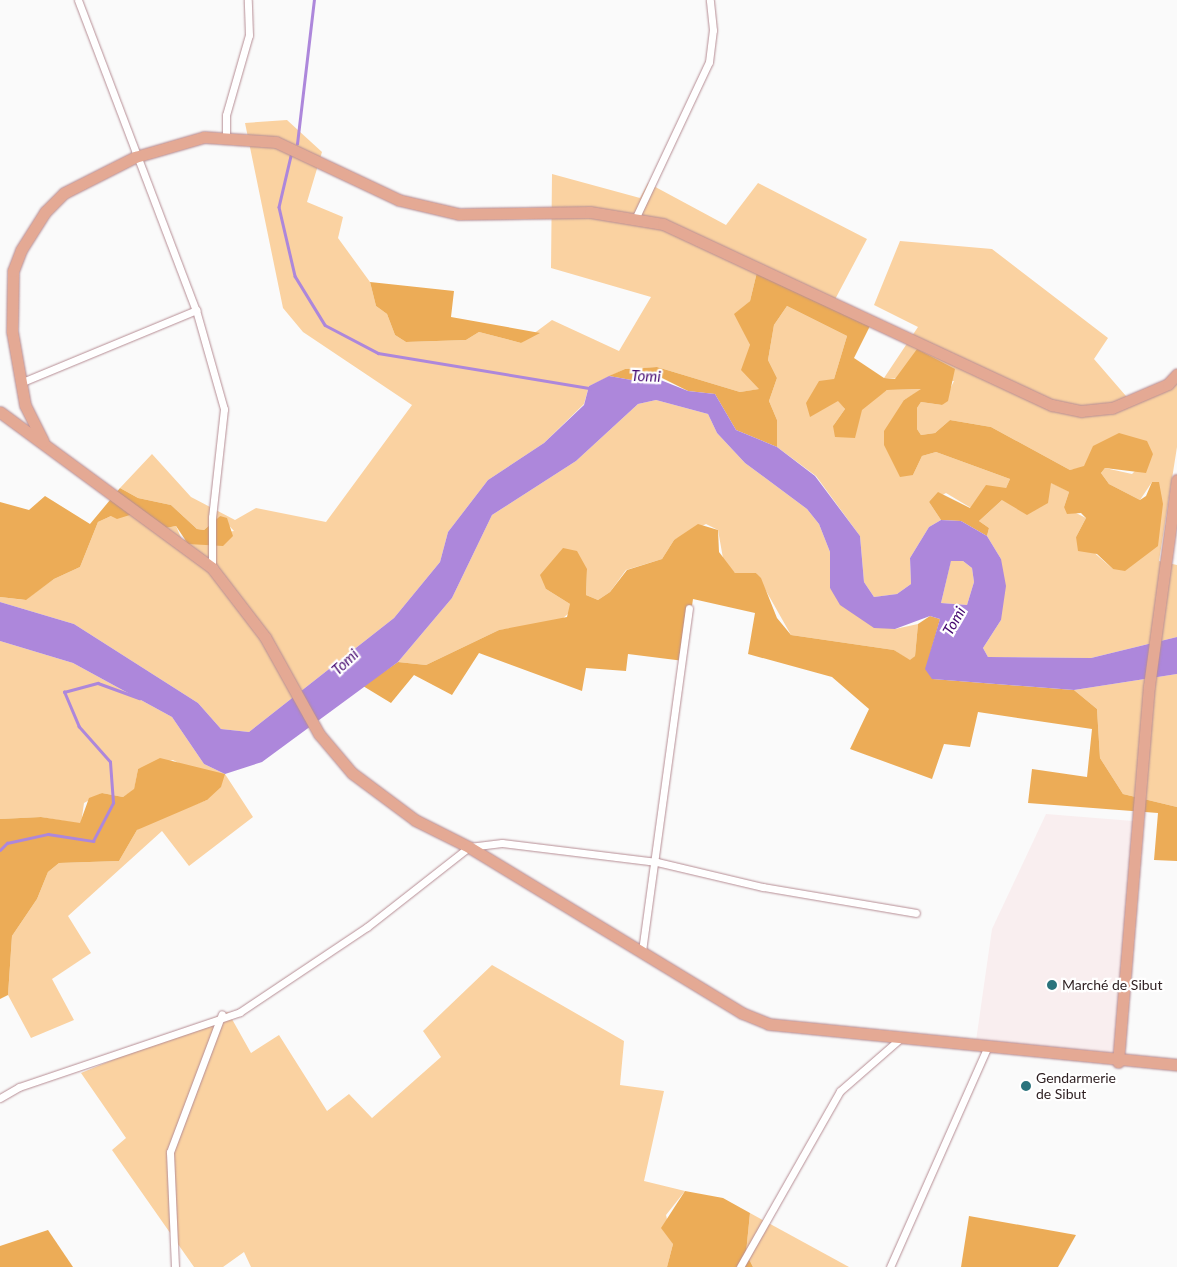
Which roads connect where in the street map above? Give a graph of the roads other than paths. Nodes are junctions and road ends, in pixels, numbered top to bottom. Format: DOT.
graph roads {
  1 [pos="78,0"];
  2 [pos="248,0"];
  3 [pos="710,0"];
  4 [pos="226,136"];
  5 [pos="135,157"];
  6 [pos="636,217"];
  7 [pos="196,310"];
  8 [pos="1177,374"];
  9 [pos="20,383"];
  10 [pos="0,412"];
  11 [pos="43,440"];
  12 [pos="1177,480"];
  13 [pos="212,568"];
  14 [pos="689,608"];
  15 [pos="469,847"];
  16 [pos="657,862"];
  17 [pos="916,913"];
  18 [pos="642,951"];
  19 [pos="222,1014"];
  20 [pos="902,1037"];
  21 [pos="987,1048"];
  22 [pos="1118,1062"];
  23 [pos="1177,1065"];
  24 [pos="0,1098"];
  25 [pos="175,1267"];
  26 [pos="740,1267"];
  27 [pos="890,1267"];
  1 -- 5 [label="street"];
  2 -- 4 [label="street"];
  3 -- 6 [label="street"];
  4 -- 5 [label="main road"];
  4 -- 6 [label="main road"];
  5 -- 7 [label="street"];
  5 -- 9 [label="main road"];
  6 -- 8 [label="main road"];
  7 -- 9 [label="street"];
  7 -- 13 [label="street"];
  9 -- 11 [label="main road"];
  10 -- 11 [label="main road"];
  11 -- 13 [label="main road"];
  12 -- 22 [label="main road"];
  13 -- 15 [label="main road"];
  14 -- 16 [label="street"];
  15 -- 16 [label="street"];
  15 -- 18 [label="main road"];
  15 -- 19 [label="street"];
  16 -- 17 [label="street"];
  16 -- 18 [label="street"];
  18 -- 20 [label="main road"];
  19 -- 24 [label="street"];
  19 -- 25 [label="street"];
  20 -- 21 [label="main road"];
  20 -- 26 [label="street"];
  21 -- 22 [label="main road"];
  21 -- 27 [label="street"];
  22 -- 23 [label="main road"];
}
